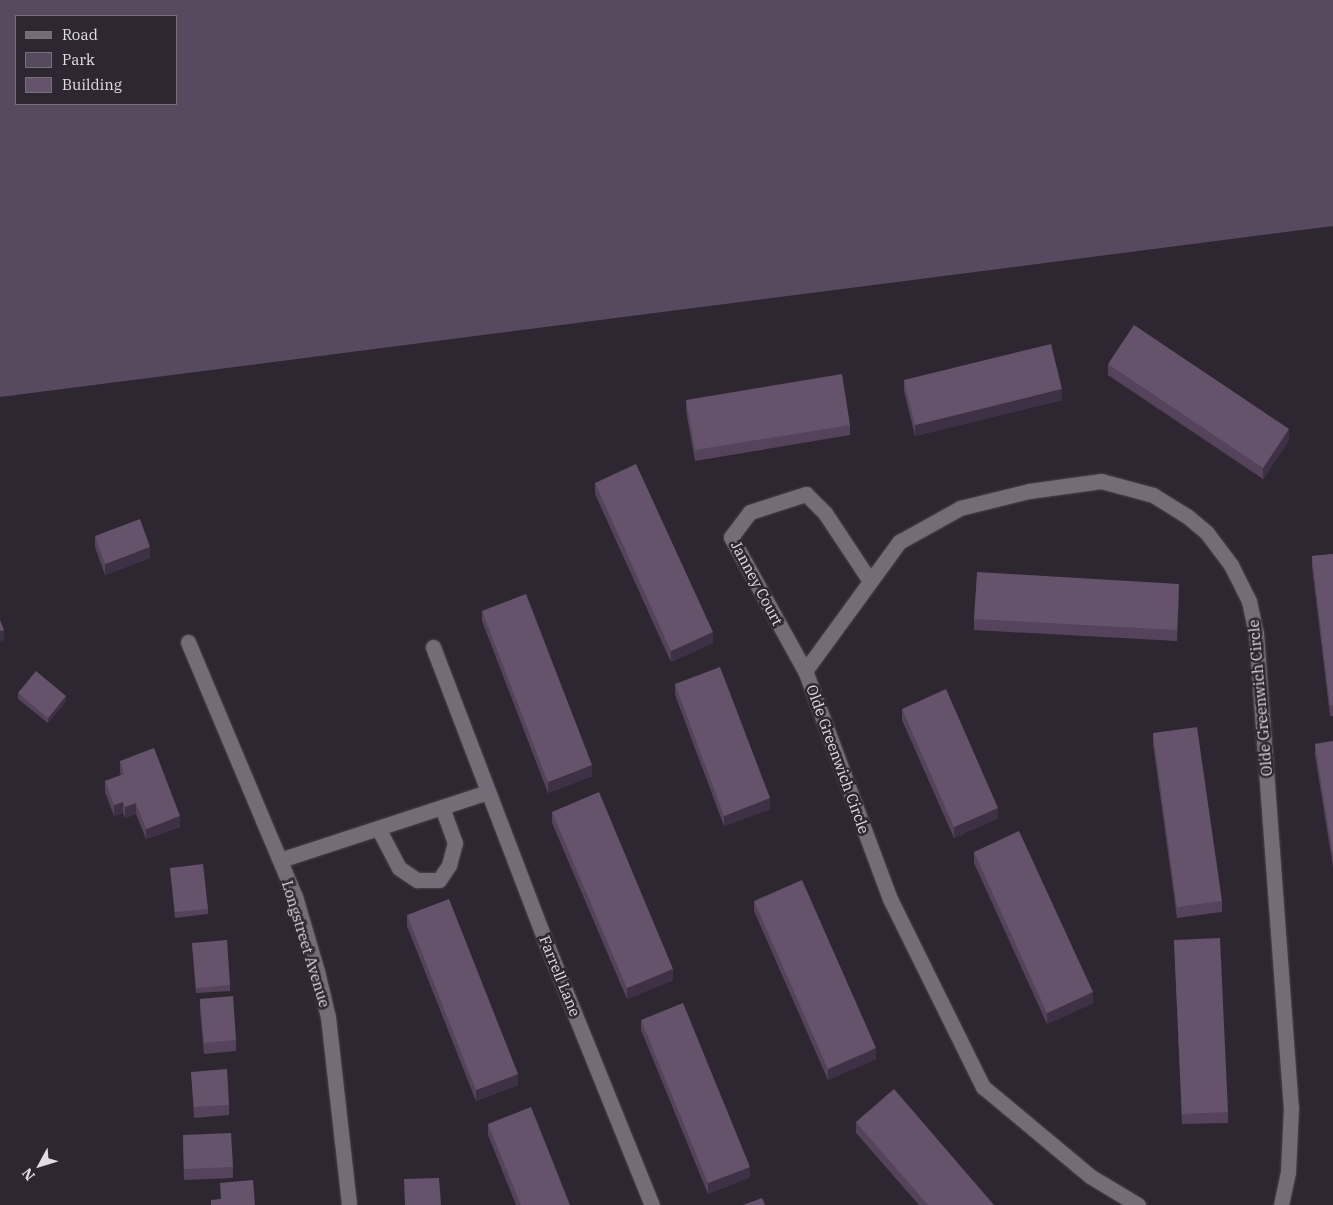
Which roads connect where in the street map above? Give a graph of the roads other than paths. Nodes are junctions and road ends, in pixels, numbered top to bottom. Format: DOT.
graph roads {
  1 [pos="870,581"];
  2 [pos="188,642"];
  3 [pos="433,647"];
  4 [pos="806,671"];
  5 [pos="488,792"];
  6 [pos="442,807"];
  7 [pos="378,828"];
  8 [pos="280,860"];
  9 [pos="349,1205"];
  10 [pos="652,1205"];
  11 [pos="1138,1205"];
  12 [pos="1281,1205"];
  1 -- 4 [label="street, Olde Greenwich Circle"];
  1 -- 4 [label="street, Janney Court"];
  1 -- 12 [label="street, Olde Greenwich Circle"];
  2 -- 8 [label="street, Longstreet Avenue"];
  3 -- 5 [label="street, Farrell Lane"];
  4 -- 11 [label="street, Olde Greenwich Circle"];
  5 -- 6 [label="street"];
  5 -- 10 [label="street, Farrell Lane"];
  6 -- 7 [label="street"];
  6 -- 7 [label="street"];
  7 -- 8 [label="street"];
  8 -- 9 [label="street, Longstreet Avenue"];
}
